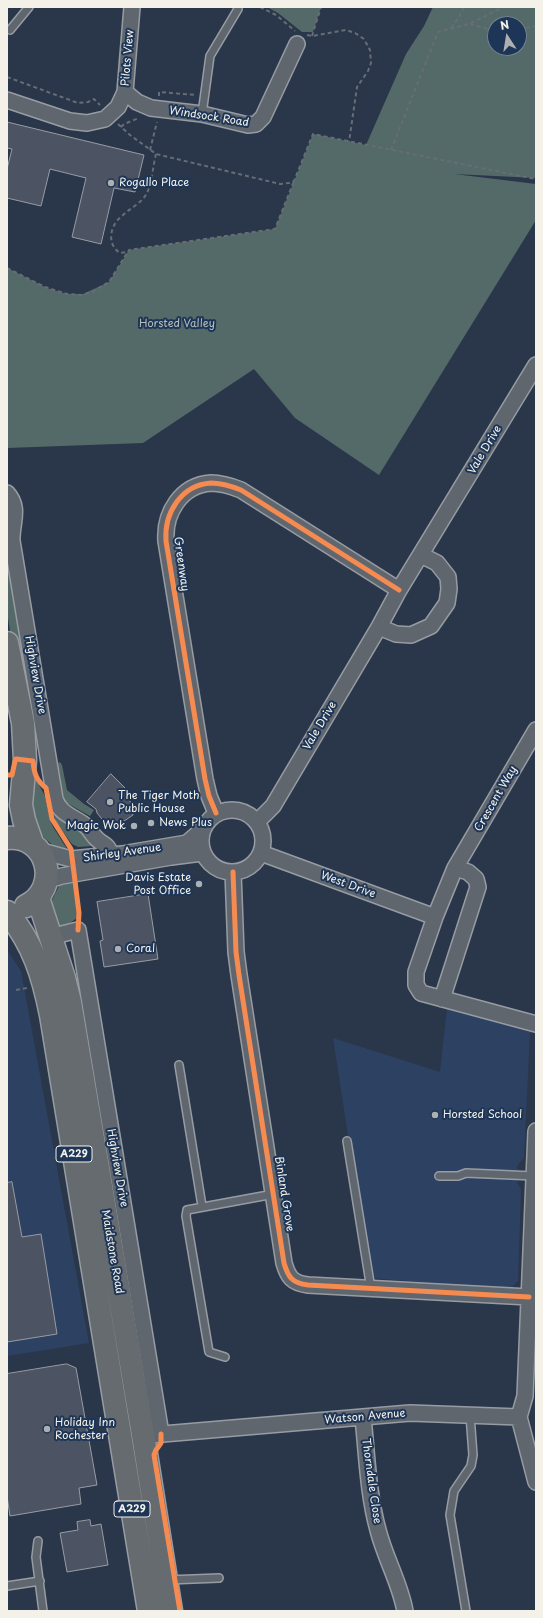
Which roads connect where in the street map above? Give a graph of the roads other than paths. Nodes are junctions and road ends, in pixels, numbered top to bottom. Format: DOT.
graph roads {
  1 [pos="29,7"];
  2 [pos="132,7"];
  3 [pos="238,9"];
  4 [pos="10,30"];
  5 [pos="300,37"];
  6 [pos="125,92"];
  7 [pos="7,100"];
  8 [pos="202,114"];
  9 [pos="536,365"];
  10 [pos="7,493"];
  11 [pos="421,555"];
  12 [pos="399,590"];
  13 [pos="379,627"];
  14 [pos="7,643"];
  15 [pos="536,730"];
  16 [pos="216,813"];
  17 [pos="257,822"];
  18 [pos="202,830"];
  19 [pos="7,838"];
  20 [pos="35,846"];
  21 [pos="202,853"];
  22 [pos="261,853"];
  23 [pos="104,856"];
  24 [pos="455,868"];
  25 [pos="233,872"];
  26 [pos="42,891"];
  27 [pos="7,910"];
  28 [pos="435,917"];
  29 [pos="50,937"];
  30 [pos="442,999"];
  31 [pos="536,1024"];
  32 [pos="179,1065"];
  33 [pos="536,1131"];
  34 [pos="347,1141"];
  35 [pos="439,1176"];
  36 [pos="534,1176"];
  37 [pos="274,1194"];
  38 [pos="202,1206"];
  39 [pos="371,1289"];
  40 [pos="529,1297"];
  41 [pos="225,1357"];
  42 [pos="470,1415"];
  43 [pos="519,1417"];
  44 [pos="363,1418"];
  45 [pos="152,1435"];
  46 [pos="536,1482"];
  47 [pos="38,1541"];
  48 [pos="220,1578"];
  49 [pos="166,1580"];
  50 [pos="40,1581"];
  51 [pos="7,1586"];
  52 [pos="43,1611"];
  53 [pos="149,1611"];
  54 [pos="171,1611"];
  55 [pos="405,1611"];
  56 [pos="466,1611"];
  1 -- 4 [label="lane"];
  2 -- 6 [label="street, Pilots View"];
  3 -- 8 [label="lane"];
  5 -- 8 [label="street, Windsock Road"];
  6 -- 7 [label="street, Pilots View"];
  6 -- 8 [label="street, Windsock Road"];
  9 -- 11 [label="street, Vale Drive"];
  10 -- 23 [label="street, Highview Drive"];
  11 -- 12 [label="street, Vale Drive"];
  11 -- 13 [label="street"];
  12 -- 13 [label="street, Vale Drive"];
  12 -- 16 [label="street, Greenway"];
  13 -- 17 [label="street, Vale Drive"];
  14 -- 20 [label="main road, A229"];
  15 -- 24 [label="street, Crescent Way"];
  16 -- 17 [label="street"];
  16 -- 18 [label="street, Shirley Avenue"];
  17 -- 22 [label="street"];
  18 -- 21 [label="street"];
  18 -- 23 [label="street, Shirley Avenue"];
  19 -- 20 [label="main road"];
  20 -- 23 [label="street, Shirley Avenue"];
  20 -- 26 [label="main road, A229"];
  21 -- 25 [label="street"];
  21 -- 26 [label="street, Shirley Avenue"];
  22 -- 25 [label="street"];
  22 -- 28 [label="street, West Drive"];
  24 -- 28 [label="street, Crescent Way"];
  24 -- 30 [label="street"];
  25 -- 37 [label="street, Binland Grove"];
  26 -- 27 [label="main road, A229"];
  26 -- 29 [label="main road, Maidstone Road / A229"];
  27 -- 53 [label="main road, Maidstone Road / A229"];
  28 -- 30 [label="street, Crescent Way"];
  29 -- 45 [label="main road, Maidstone Road / A229"];
  29 -- 45 [label="street, Highview Drive"];
  30 -- 31 [label="street, Crescent Way"];
  32 -- 38 [label="lane"];
  33 -- 36 [label="street"];
  34 -- 39 [label="lane"];
  35 -- 36 [label="lane"];
  36 -- 40 [label="street"];
  37 -- 38 [label="lane"];
  37 -- 39 [label="street, Binland Grove"];
  38 -- 41 [label="lane"];
  39 -- 40 [label="street, Binland Grove"];
  40 -- 43 [label="street"];
  42 -- 43 [label="street, Watson Avenue"];
  42 -- 44 [label="street, Watson Avenue"];
  42 -- 56 [label="lane"];
  43 -- 46 [label="street"];
  44 -- 45 [label="street, Watson Avenue"];
  44 -- 55 [label="street, Thorndale Close"];
  45 -- 49 [label="main road, Maidstone Road / A229"];
  47 -- 50 [label="lane"];
  48 -- 49 [label="lane"];
  49 -- 54 [label="main road, Maidstone Road / A229"];
  50 -- 51 [label="lane"];
  50 -- 52 [label="lane"];
}
